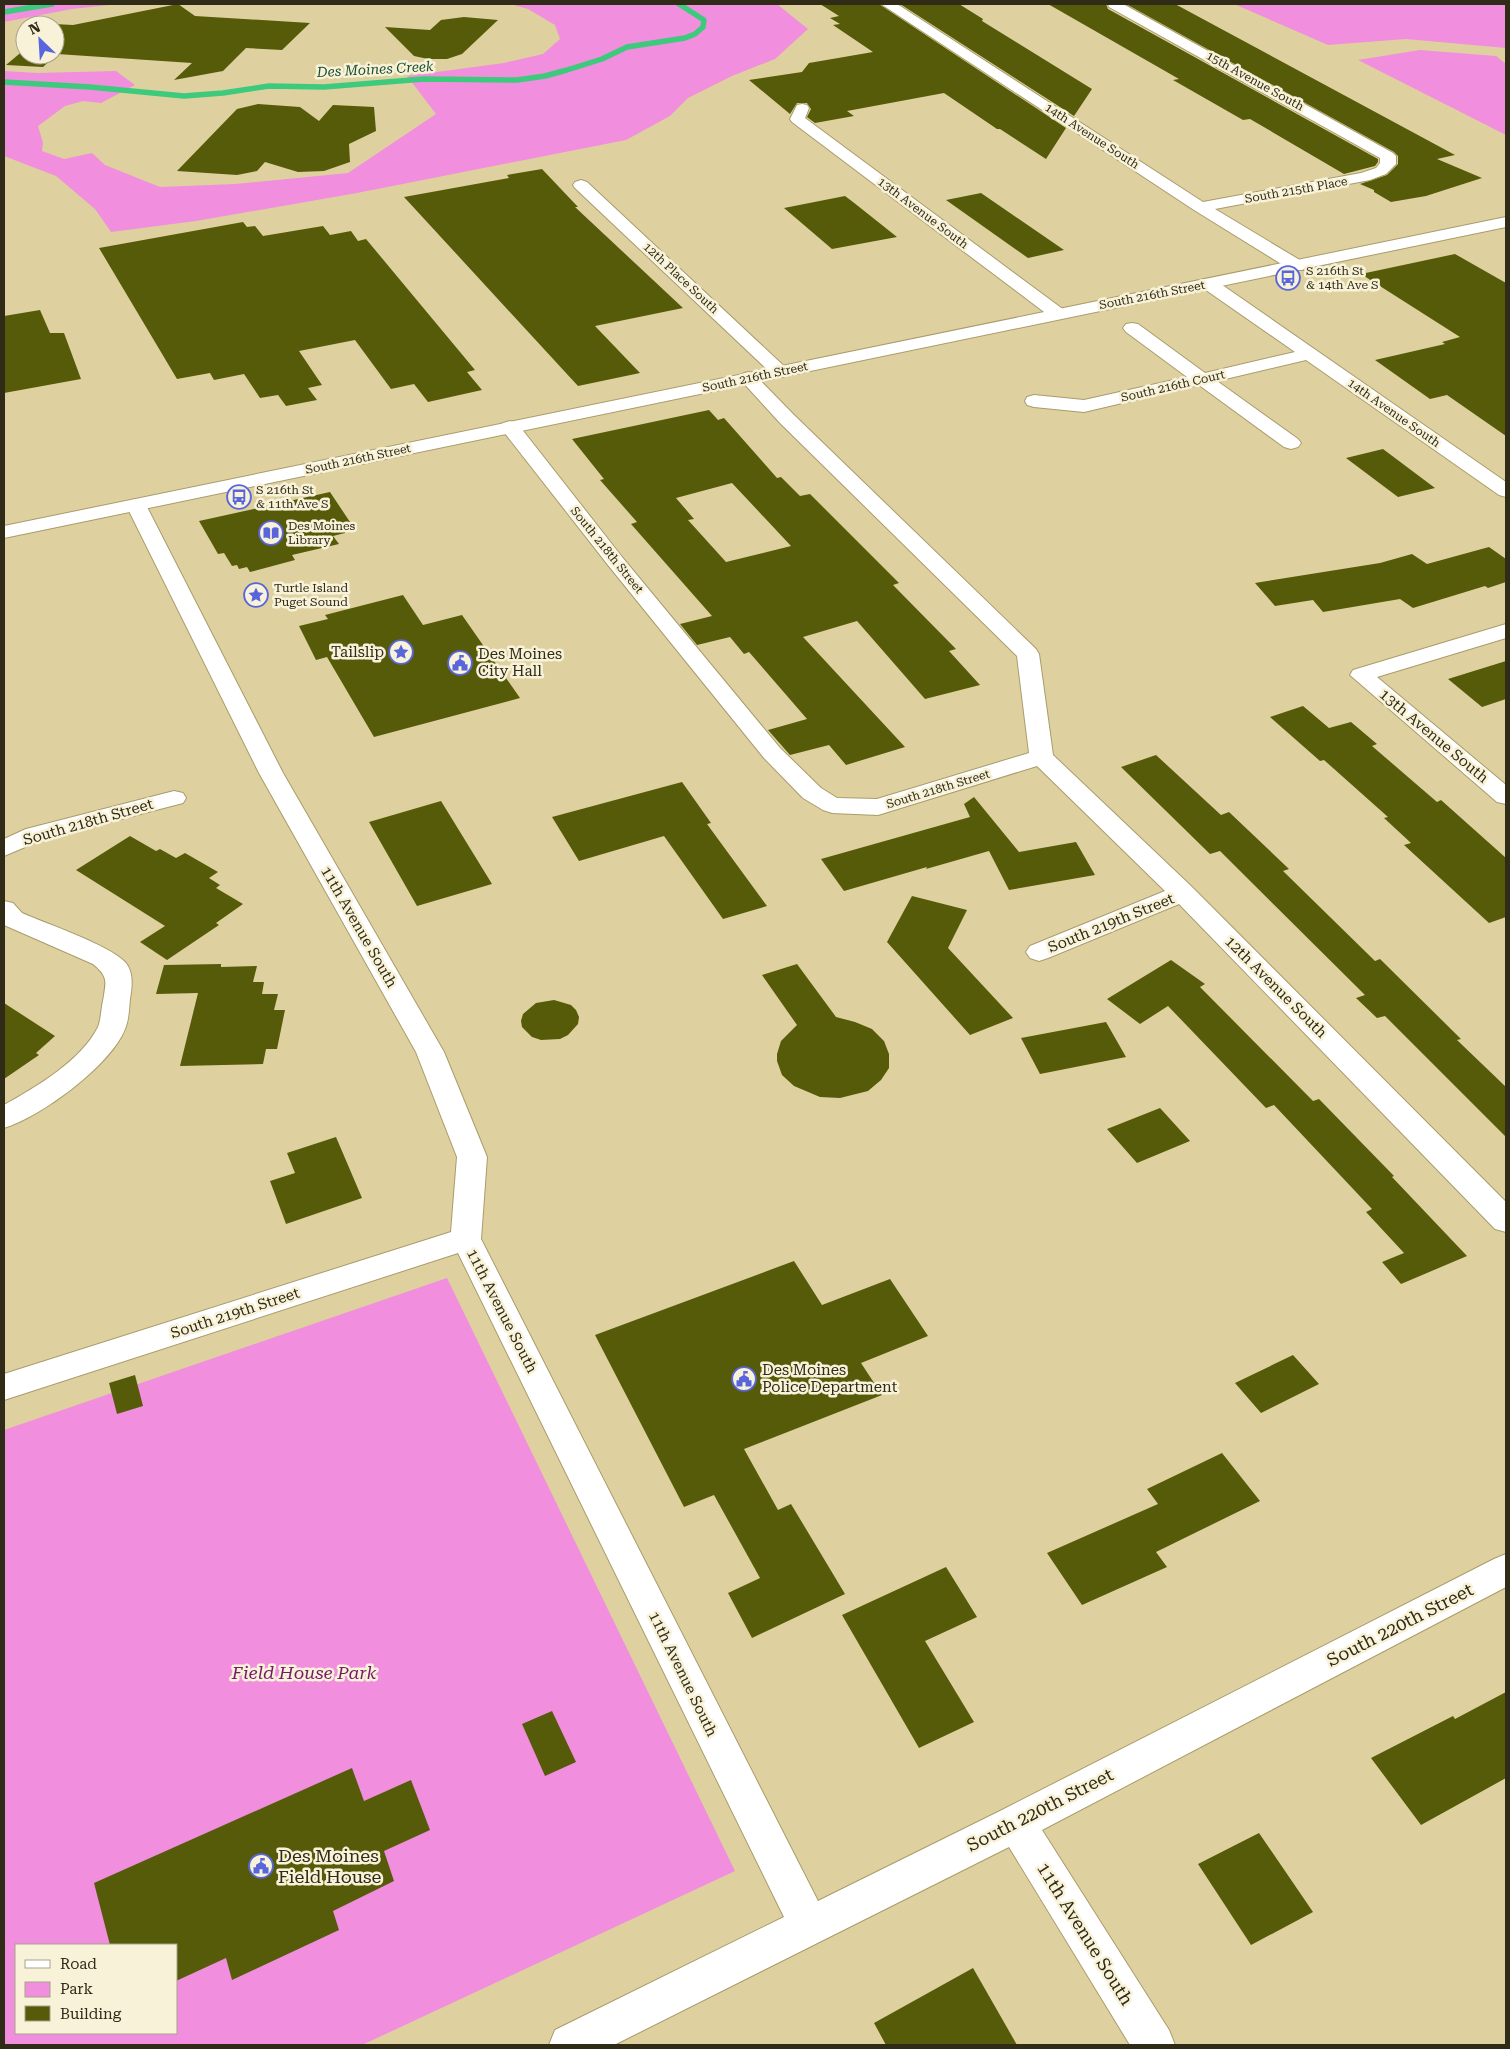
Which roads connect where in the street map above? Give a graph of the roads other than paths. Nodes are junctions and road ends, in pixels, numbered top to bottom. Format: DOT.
graph roads {
  1 [pos="888,4"];
  2 [pos="1114,4"];
  3 [pos="802,108"];
  4 [pos="1388,164"];
  5 [pos="582,184"];
  6 [pos="1200,207"];
  7 [pos="1506,222"];
  8 [pos="1297,266"];
  9 [pos="1208,284"];
  10 [pos="1058,314"];
  11 [pos="1132,328"];
  12 [pos="1310,354"];
  13 [pos="780,372"];
  14 [pos="748,378"];
  15 [pos="1202,380"];
  16 [pos="1034,401"];
  17 [pos="510,428"];
  18 [pos="1291,443"];
  19 [pos="1506,491"];
  20 [pos="136,505"];
  21 [pos="4,532"];
  22 [pos="1506,631"];
  23 [pos="1041,757"];
  24 [pos="1506,796"];
  25 [pos="174,798"];
  26 [pos="4,848"];
  27 [pos="1184,893"];
  28 [pos="4,909"];
  29 [pos="1039,952"];
  30 [pos="4,1118"];
  31 [pos="1506,1221"];
  32 [pos="466,1239"];
  33 [pos="4,1387"];
  34 [pos="1506,1570"];
  35 [pos="1016,1823"];
  36 [pos="809,1926"];
  37 [pos="570,2045"];
  38 [pos="1154,2045"];
  1 -- 6 [label="street, 14th Avenue South"];
  2 -- 4 [label="street, 15th Avenue South"];
  3 -- 10 [label="street, 13th Avenue South"];
  4 -- 6 [label="street, South 215th Place"];
  5 -- 13 [label="street, 12th Place South"];
  6 -- 8 [label="street, 14th Avenue South"];
  7 -- 8 [label="street, South 216th Street"];
  8 -- 9 [label="street, South 216th Street"];
  9 -- 10 [label="street, South 216th Street"];
  9 -- 12 [label="street, 14th Avenue South"];
  10 -- 13 [label="street, South 216th Street"];
  11 -- 15 [label="street"];
  12 -- 15 [label="street, South 216th Court"];
  12 -- 19 [label="street, 14th Avenue South"];
  13 -- 14 [label="street, South 216th Street"];
  14 -- 17 [label="street, South 216th Street"];
  14 -- 23 [label="street"];
  15 -- 16 [label="street, South 216th Court"];
  15 -- 18 [label="street"];
  17 -- 20 [label="street, South 216th Street"];
  17 -- 23 [label="street, South 218th Street"];
  20 -- 21 [label="street, South 216th Street"];
  20 -- 32 [label="street, 11th Avenue South"];
  22 -- 24 [label="street, 13th Avenue South"];
  23 -- 27 [label="street, 12th Avenue South"];
  25 -- 26 [label="street, South 218th Street"];
  27 -- 29 [label="street, South 219th Street"];
  27 -- 31 [label="street, 12th Avenue South"];
  28 -- 30 [label="street"];
  32 -- 33 [label="street, South 219th Street"];
  32 -- 36 [label="street, 11th Avenue South"];
  34 -- 35 [label="street, South 220th Street"];
  35 -- 36 [label="street, South 220th Street"];
  35 -- 38 [label="street, 11th Avenue South"];
  36 -- 37 [label="street, South 220th Street"];
}
